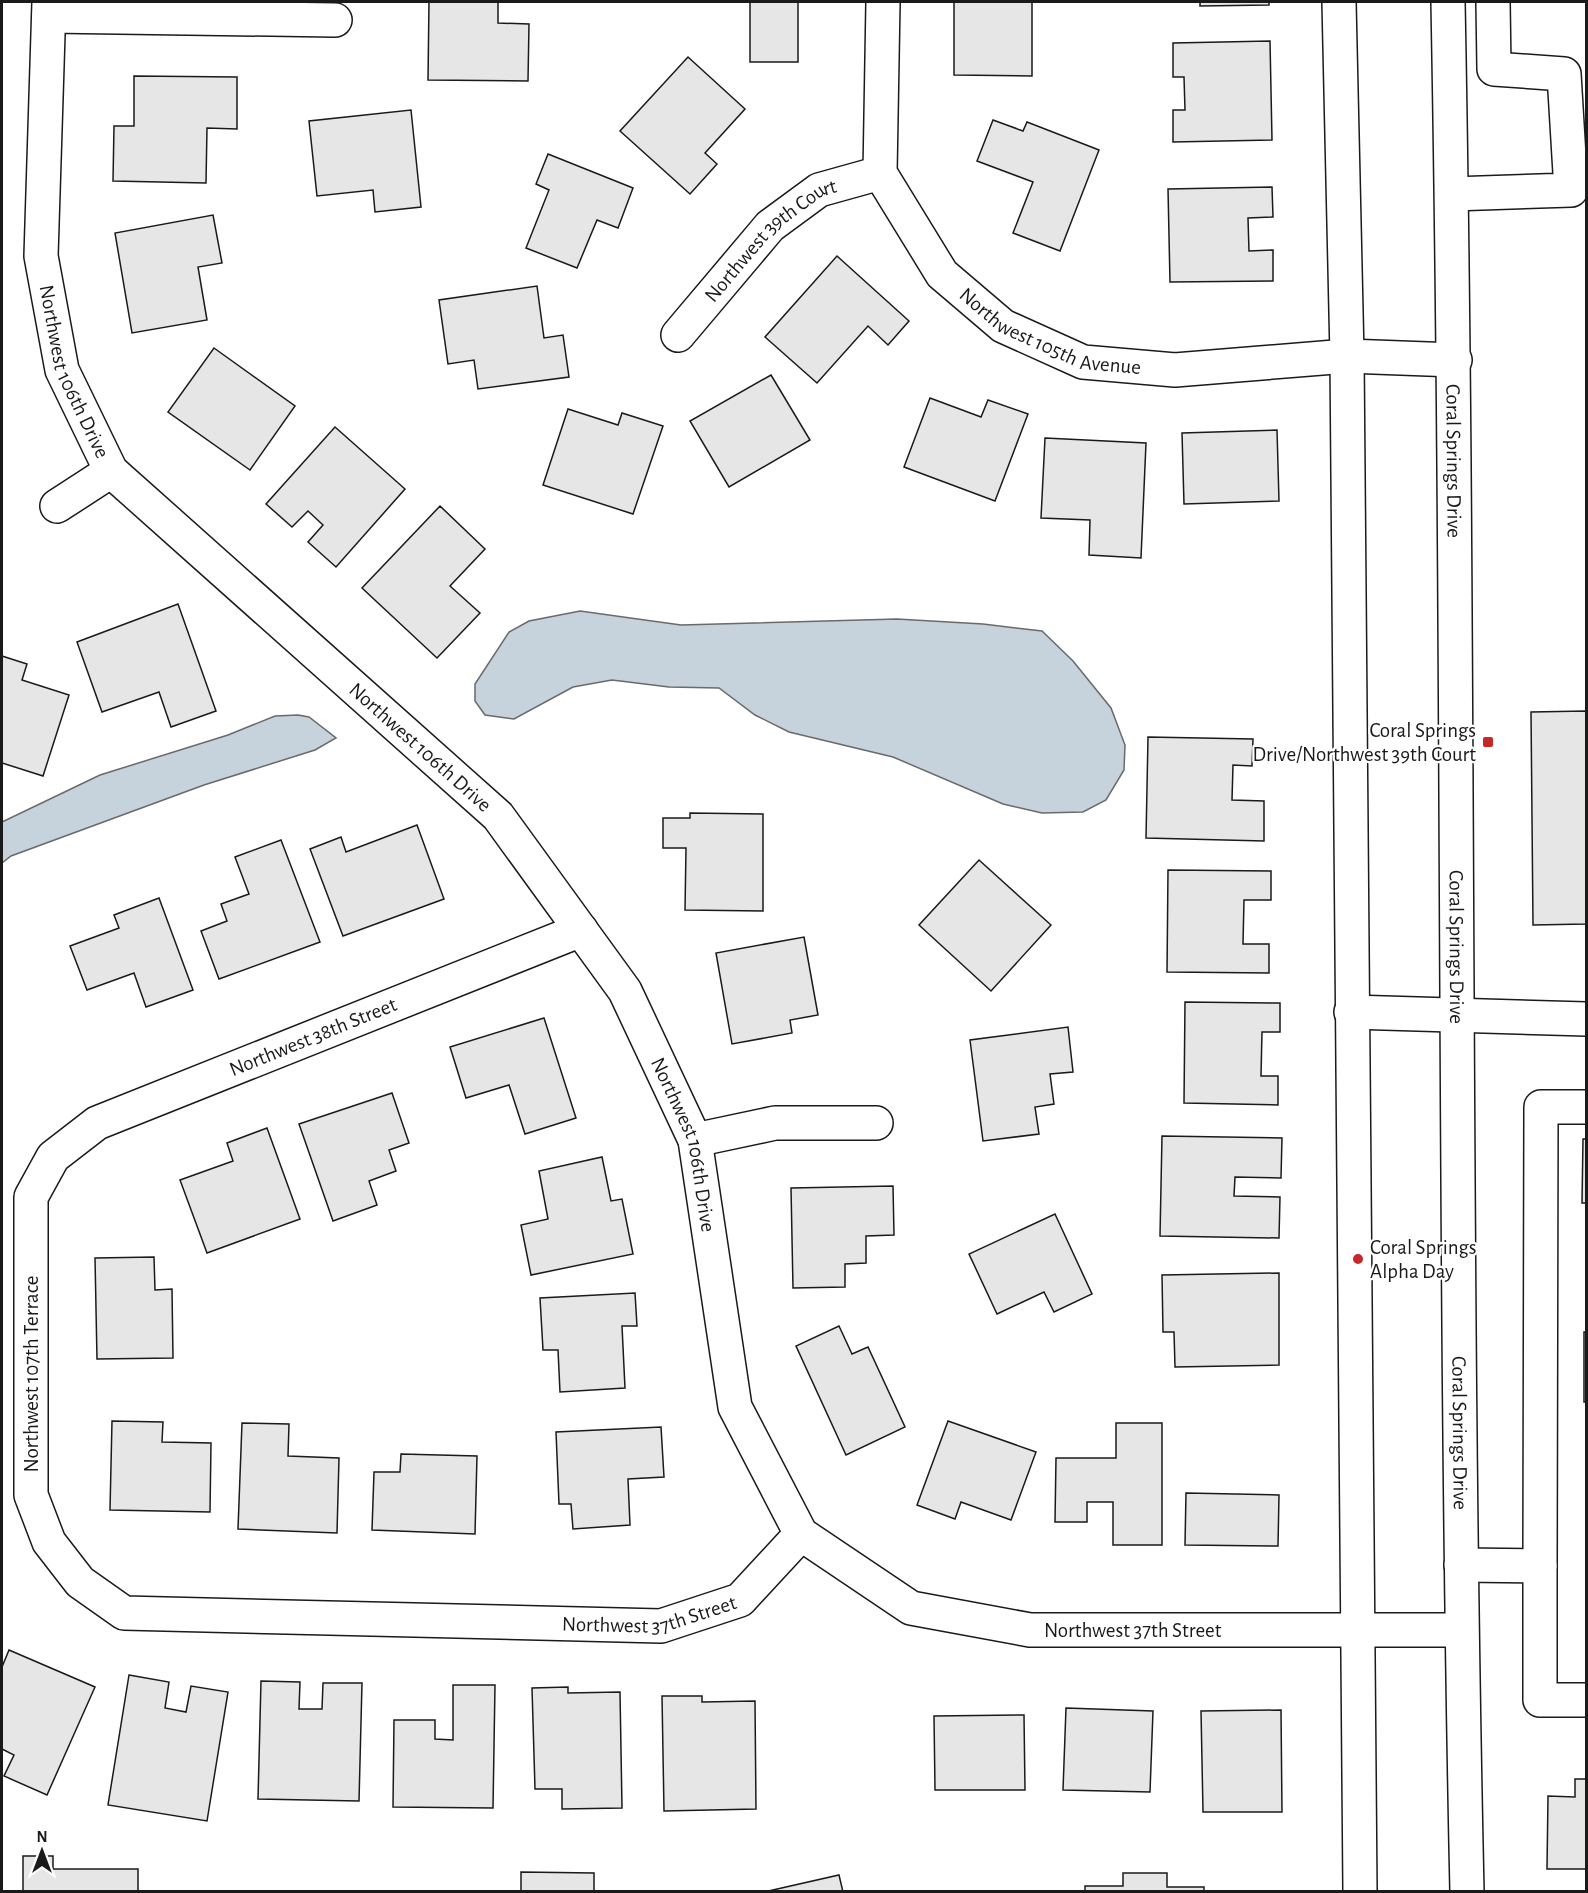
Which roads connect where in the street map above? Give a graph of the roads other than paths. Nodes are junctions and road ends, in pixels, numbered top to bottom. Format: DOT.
graph roads {
  1 [pos="883,2"];
  2 [pos="1340,2"];
  3 [pos="1448,2"];
  4 [pos="1493,2"];
  5 [pos="49,9"];
  6 [pos="335,20"];
  7 [pos="880,173"];
  8 [pos="1452,194"];
  9 [pos="678,335"];
  10 [pos="1347,356"];
  11 [pos="1455,360"];
  12 [pos="111,471"];
  13 [pos="57,506"];
  14 [pos="581,930"];
  15 [pos="1352,1012"];
  16 [pos="1455,1017"];
  17 [pos="1587,1019"];
  18 [pos="1587,1107"];
  19 [pos="876,1123"];
  20 [pos="695,1140"];
  21 [pos="53,1157"];
  22 [pos="801,1534"];
  23 [pos="1461,1565"];
  24 [pos="1540,1566"];
  25 [pos="80,1582"];
  26 [pos="1356,1630"];
  27 [pos="1461,1630"];
  28 [pos="1587,1700"];
  29 [pos="1360,1892"];
  30 [pos="1467,1892"];
  1 -- 7 [label="street"];
  2 -- 10 [label="street"];
  3 -- 8 [label="street, Coral Springs Drive"];
  4 -- 8 [label="street"];
  5 -- 6 [label="street"];
  5 -- 12 [label="street, Northwest 106th Drive"];
  7 -- 9 [label="street, Northwest 39th Court"];
  7 -- 10 [label="street, Northwest 105th Avenue"];
  8 -- 11 [label="street, Coral Springs Drive"];
  10 -- 11 [label="street, Northwest 105th Avenue"];
  10 -- 15 [label="street"];
  11 -- 16 [label="street, Coral Springs Drive"];
  12 -- 13 [label="street"];
  12 -- 14 [label="street, Northwest 106th Drive"];
  14 -- 20 [label="street, Northwest 106th Drive"];
  14 -- 21 [label="street, Northwest 38th Street"];
  15 -- 16 [label="street"];
  15 -- 26 [label="street"];
  16 -- 17 [label="street"];
  16 -- 23 [label="street, Coral Springs Drive"];
  18 -- 24 [label="street"];
  19 -- 20 [label="street"];
  20 -- 22 [label="street, Northwest 106th Drive"];
  21 -- 25 [label="street, Northwest 107th Terrace"];
  22 -- 25 [label="street, Northwest 37th Street"];
  22 -- 26 [label="street, Northwest 37th Street"];
  23 -- 24 [label="street"];
  23 -- 27 [label="street, Coral Springs Drive"];
  24 -- 28 [label="street"];
  26 -- 27 [label="street, Northwest 37th Street"];
  26 -- 29 [label="street"];
  27 -- 30 [label="street, Coral Springs Drive"];
}
